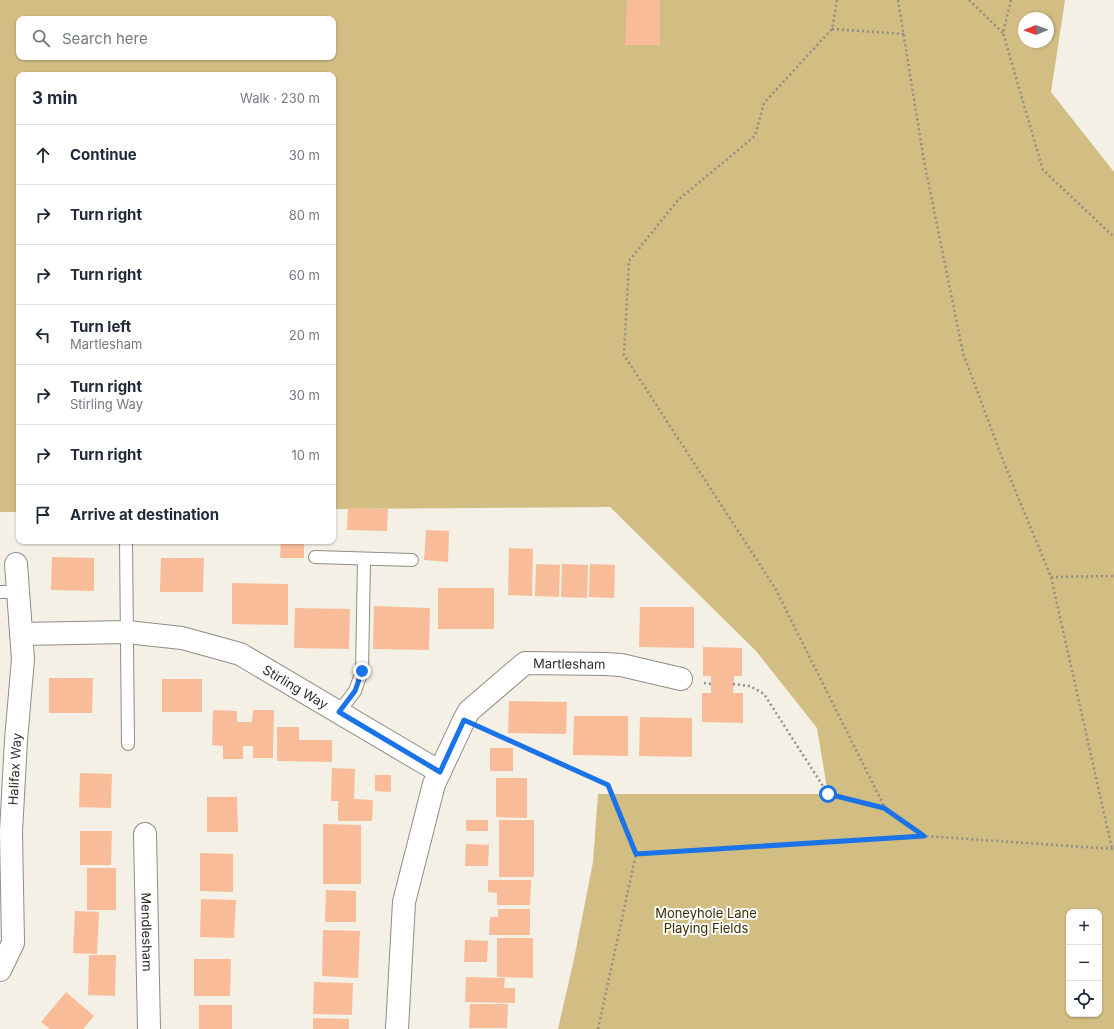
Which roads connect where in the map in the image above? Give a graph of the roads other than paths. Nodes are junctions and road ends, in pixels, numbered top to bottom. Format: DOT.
graph roads {
  1 [pos="126,544"];
  2 [pos="315,557"];
  3 [pos="364,559"];
  4 [pos="412,560"];
  5 [pos="16,564"];
  6 [pos="9,592"];
  7 [pos="127,632"];
  8 [pos="21,634"];
  9 [pos="681,679"];
  10 [pos="339,712"];
  11 [pos="128,744"];
  12 [pos="440,772"];
  13 [pos="6,832"];
  14 [pos="145,834"];
  15 [pos="0,970"];
  16 [pos="149,1029"];
  17 [pos="397,1029"];
  1 -- 7 [label="lane"];
  2 -- 3 [label="lane"];
  3 -- 4 [label="lane"];
  3 -- 10 [label="lane"];
  5 -- 6 [label="street, Halifax Way"];
  6 -- 8 [label="street, Halifax Way"];
  7 -- 8 [label="street, Stirling Way"];
  7 -- 10 [label="street, Stirling Way"];
  7 -- 11 [label="lane"];
  8 -- 13 [label="street, Halifax Way"];
  9 -- 12 [label="street, Martlesham"];
  10 -- 12 [label="street, Stirling Way"];
  12 -- 17 [label="street"];
  13 -- 15 [label="street, Halifax Way"];
  14 -- 16 [label="street, Mendlesham"];
}
